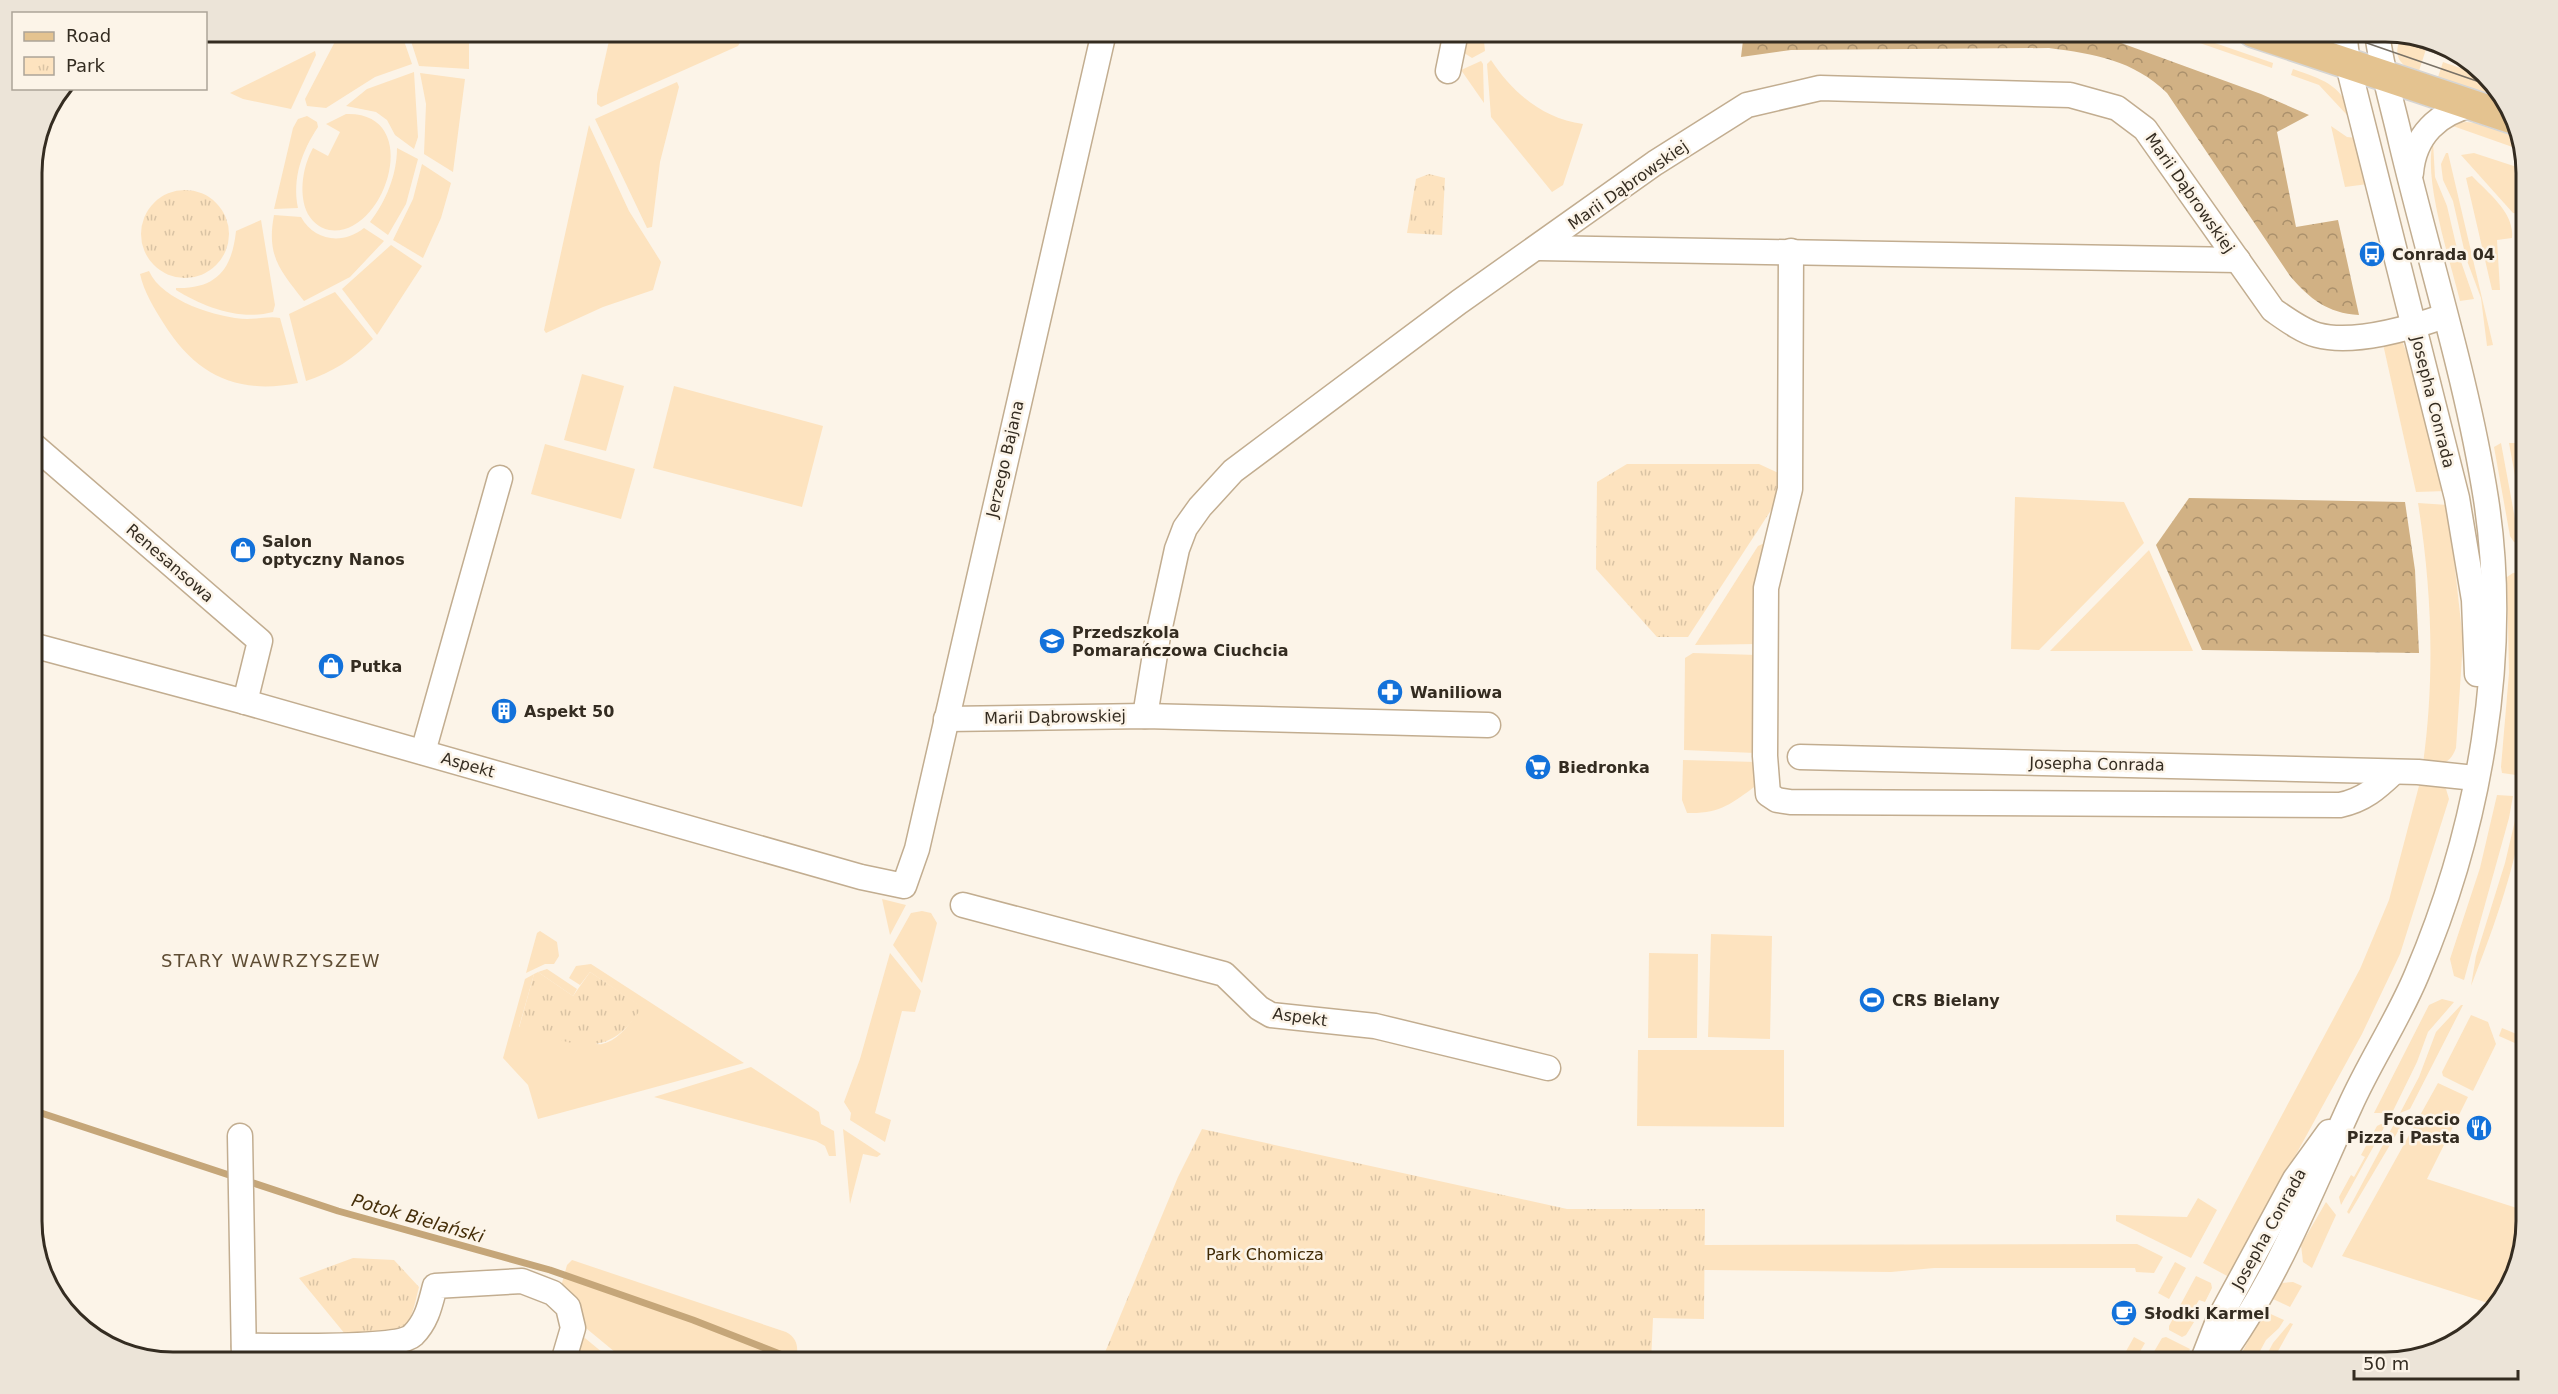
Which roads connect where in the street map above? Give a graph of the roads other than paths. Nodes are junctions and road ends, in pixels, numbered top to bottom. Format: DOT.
graph roads {
  1 [pos="1102,42"];
  2 [pos="1454,42"];
  3 [pos="2282,42"];
  4 [pos="2346,42"];
  5 [pos="2379,42"];
  6 [pos="2349,65"];
  7 [pos="1448,71"];
  8 [pos="2387,76"];
  9 [pos="2474,105"];
  10 [pos="2502,115"];
  11 [pos="2410,182"];
  12 [pos="1539,248"];
  13 [pos="1791,251"];
  14 [pos="2238,260"];
  15 [pos="2445,316"];
  16 [pos="2415,326"];
  17 [pos="42,453"];
  18 [pos="500,478"];
  19 [pos="42,648"];
  20 [pos="245,702"];
  21 [pos="1145,716"];
  22 [pos="946,719"];
  23 [pos="1488,725"];
  24 [pos="423,752"];
  25 [pos="1800,756"];
  26 [pos="2394,772"];
  27 [pos="2475,778"];
  28 [pos="904,886"];
  29 [pos="963,905"];
  30 [pos="1548,1068"];
  31 [pos="2351,1104"];
  32 [pos="240,1136"];
  33 [pos="244,1352"];
  34 [pos="273,1352"];
  35 [pos="566,1352"];
  36 [pos="2206,1352"];
  37 [pos="2224,1352"];
  1 -- 22 [label="street, Jerzego Bajana"];
  2 -- 7 [label="street"];
  3 -- 6 [label="main road"];
  4 -- 6 [label="street, Josepha Conrada"];
  5 -- 8 [label="street, Josepha Conrada"];
  6 -- 8 [label="main road"];
  6 -- 16 [label="street, Josepha Conrada"];
  8 -- 9 [label="main road"];
  8 -- 11 [label="street, Josepha Conrada"];
  9 -- 10 [label="main road"];
  9 -- 11 [label="street"];
  11 -- 15 [label="street, Josepha Conrada"];
  12 -- 13 [label="street"];
  12 -- 14 [label="street, Marii Dąbrowskiej"];
  12 -- 21 [label="street, Marii Dąbrowskiej"];
  13 -- 14 [label="street"];
  13 -- 26 [label="street"];
  14 -- 16 [label="street, Marii Dąbrowskiej"];
  15 -- 16 [label="street, Marii Dąbrowskiej"];
  15 -- 27 [label="street, Josepha Conrada"];
  16 -- 27 [label="street, Josepha Conrada"];
  17 -- 20 [label="street, Renesansowa"];
  18 -- 24 [label="street"];
  19 -- 20 [label="street, Aspekt"];
  20 -- 24 [label="street, Aspekt"];
  21 -- 22 [label="street, Marii Dąbrowskiej"];
  21 -- 23 [label="street"];
  22 -- 28 [label="street, Jerzego Bajana"];
  24 -- 28 [label="street, Aspekt"];
  25 -- 26 [label="street, Josepha Conrada"];
  26 -- 27 [label="street, Josepha Conrada"];
  27 -- 31 [label="street, Josepha Conrada"];
  29 -- 30 [label="street, Aspekt"];
  31 -- 36 [label="street, Josepha Conrada"];
  31 -- 37 [label="street, Josepha Conrada"];
  32 -- 33 [label="street"];
  34 -- 35 [label="street"];
}
